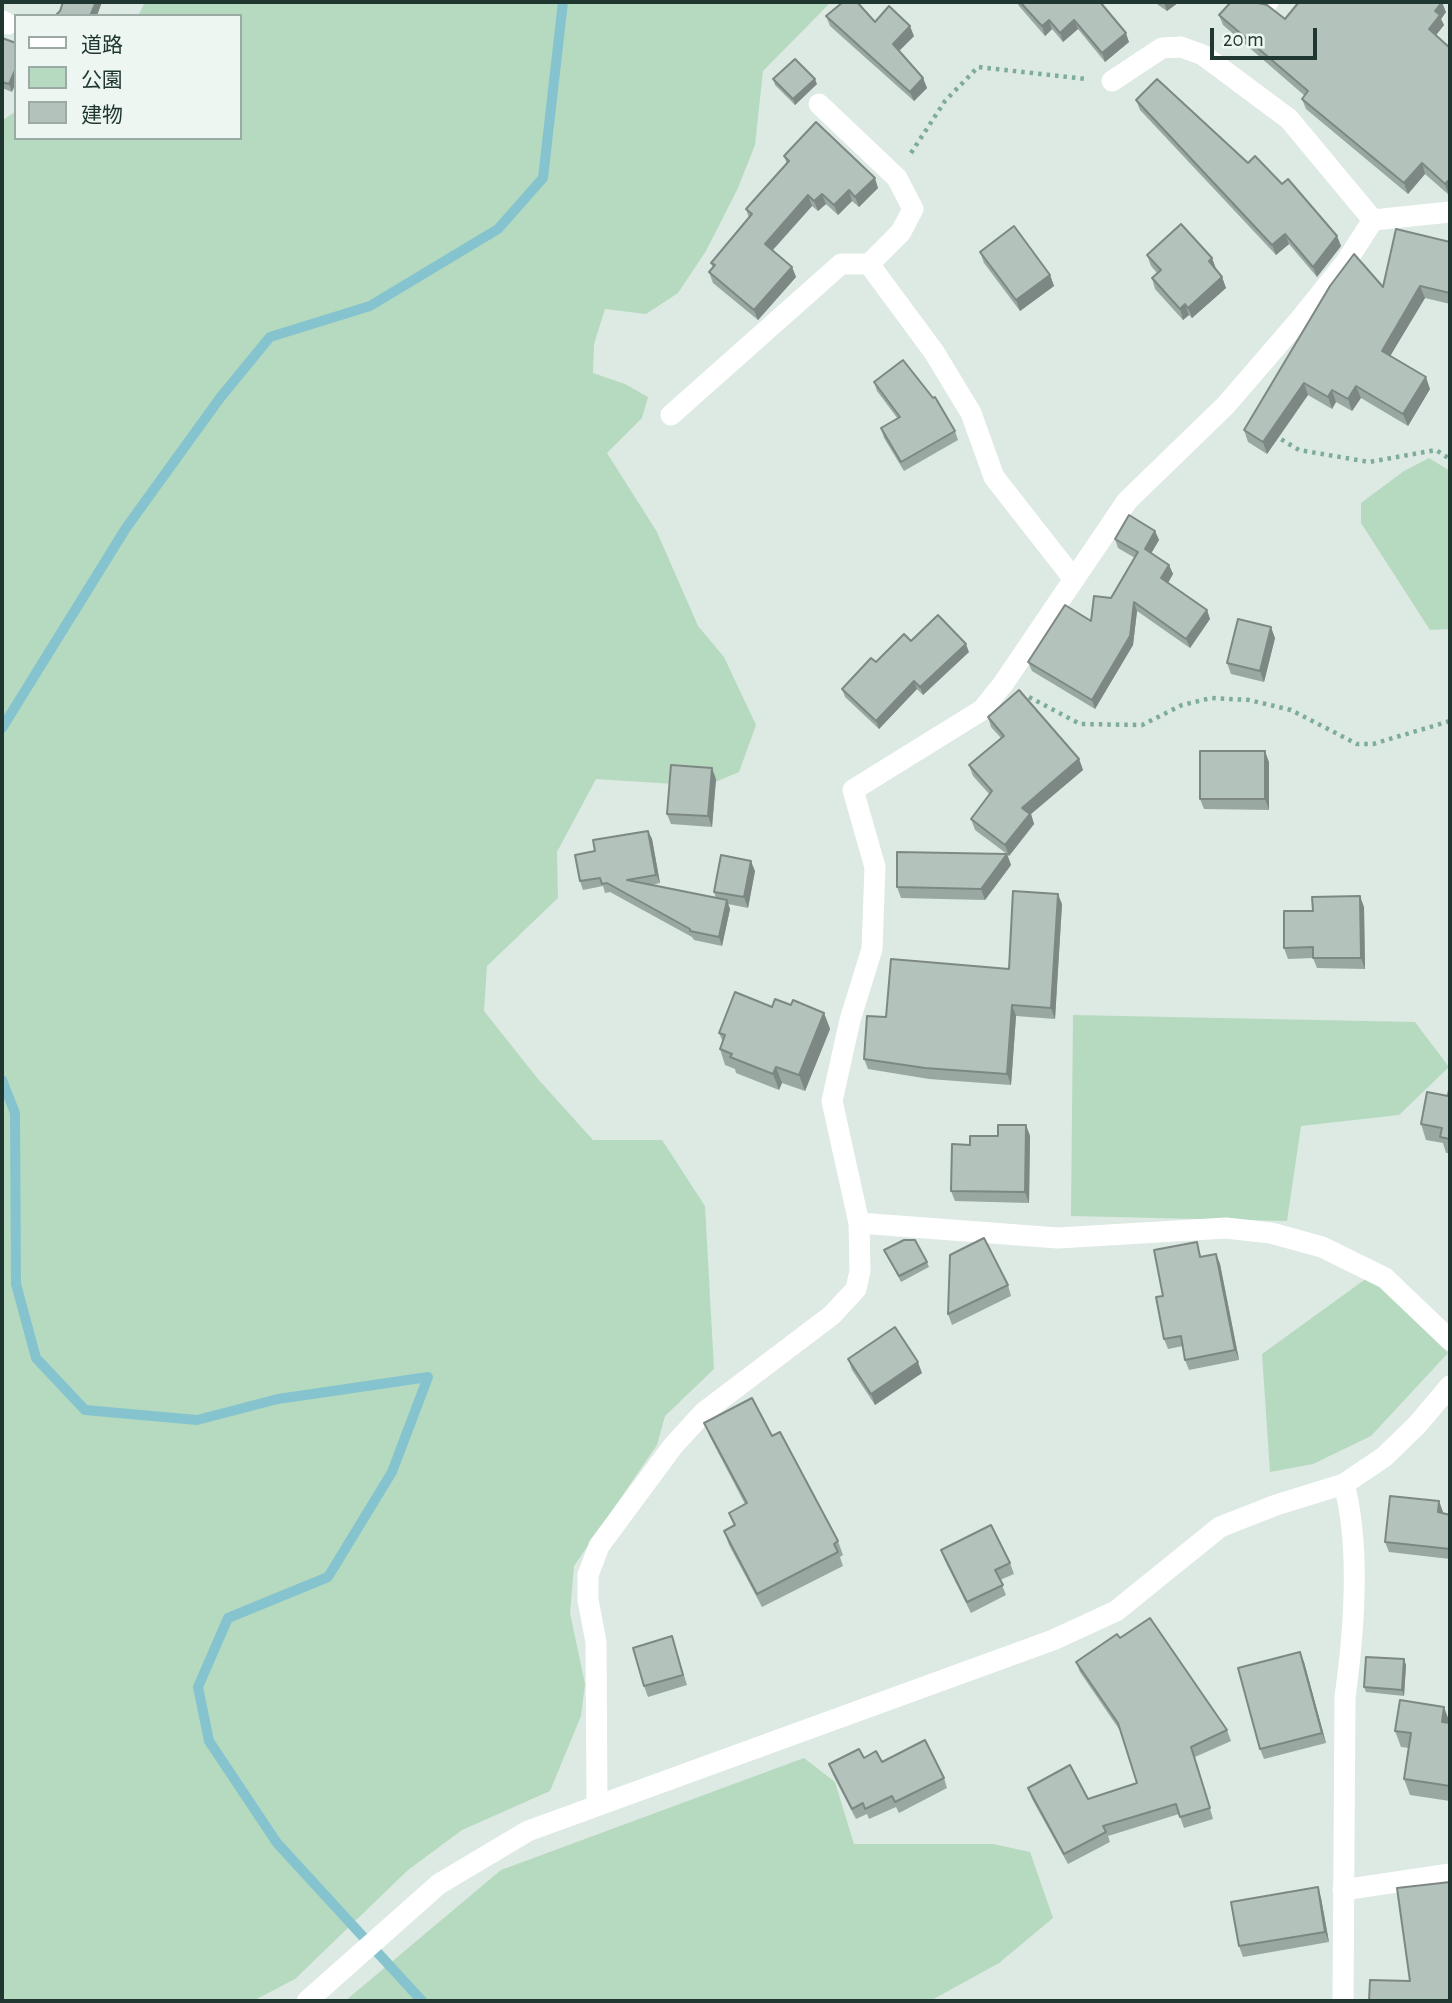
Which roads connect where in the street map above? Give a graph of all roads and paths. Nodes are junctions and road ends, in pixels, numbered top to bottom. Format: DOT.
graph roads {
  1 [pos="1112,81"];
  2 [pos="819,104"];
  3 [pos="897,178"];
  4 [pos="1450,212"];
  5 [pos="1373,220"];
  6 [pos="869,264"];
  7 [pos="671,415"];
  8 [pos="1268,431"];
  9 [pos="1450,459"];
  10 [pos="1073,578"];
  11 [pos="1003,684"];
  12 [pos="1450,721"];
  13 [pos="859,1223"];
  14 [pos="1450,1339"];
  15 [pos="1450,1386"];
  16 [pos="1344,1484"];
  17 [pos="597,1803"];
  18 [pos="1450,1874"];
  19 [pos="1343,1890"];
  20 [pos="309,2000"];
  21 [pos="1343,2001"];
  1 -- 3 [label="path"];
  1 -- 5 [label="street"];
  2 -- 3 [label="street"];
  3 -- 6 [label="street"];
  4 -- 5 [label="street"];
  5 -- 10 [label="street"];
  6 -- 7 [label="street"];
  6 -- 10 [label="street"];
  8 -- 9 [label="path"];
  10 -- 11 [label="street"];
  11 -- 12 [label="path"];
  11 -- 13 [label="street"];
  13 -- 14 [label="street"];
  13 -- 17 [label="street"];
  15 -- 16 [label="street"];
  16 -- 17 [label="street"];
  16 -- 19 [label="street"];
  17 -- 20 [label="street"];
  18 -- 19 [label="street"];
  19 -- 21 [label="street"];
}
